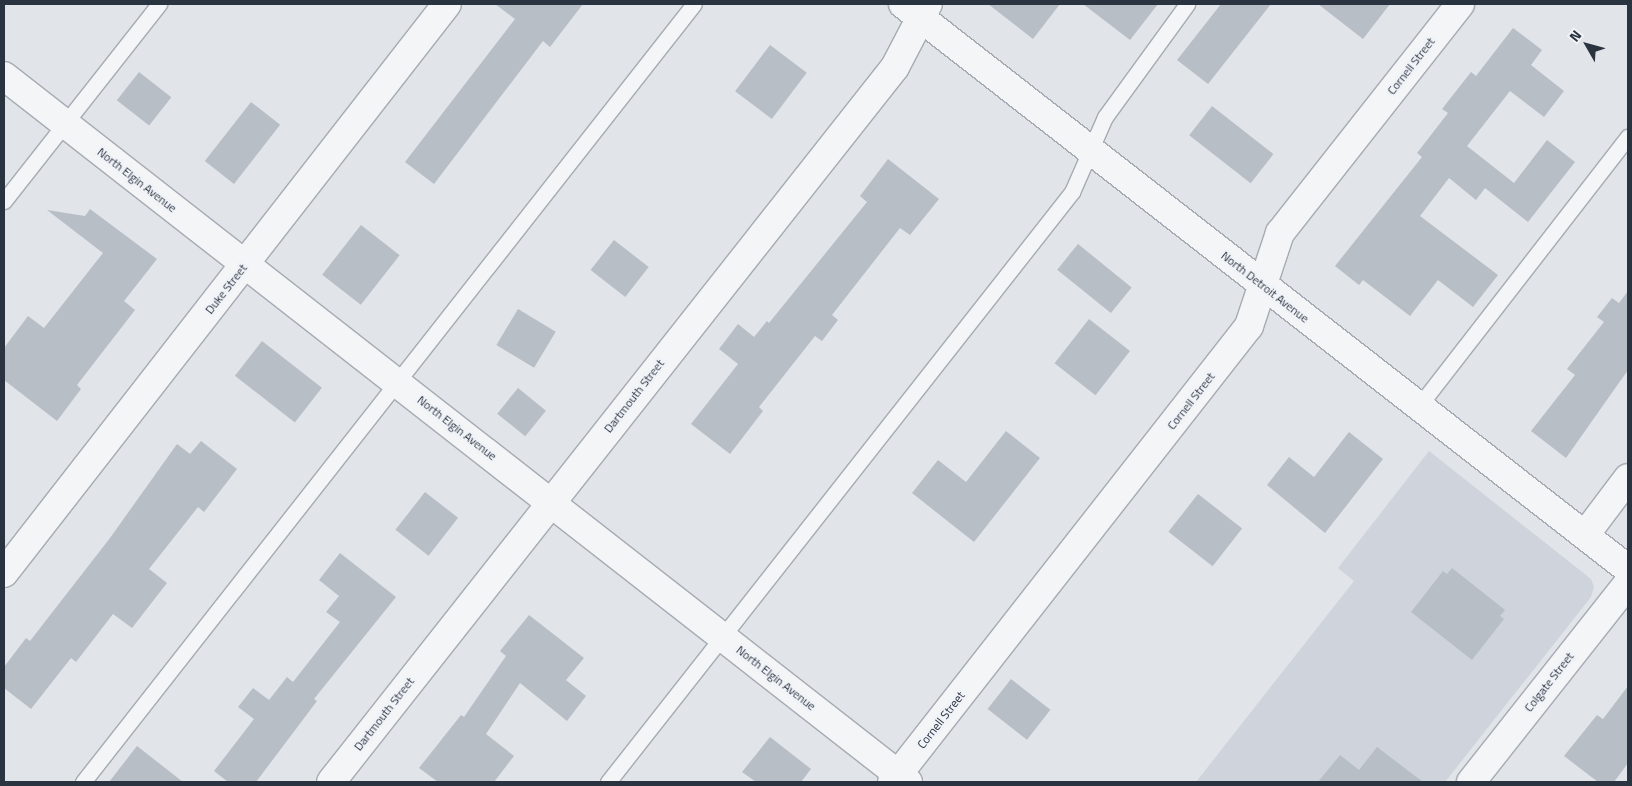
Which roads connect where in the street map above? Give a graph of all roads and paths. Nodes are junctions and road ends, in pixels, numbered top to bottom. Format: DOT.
graph roads {
  1 [pos="159,4"];
  2 [pos="447,4"];
  3 [pos="694,4"];
  4 [pos="1187,4"];
  5 [pos="1460,4"];
  6 [pos="917,8"];
  7 [pos="4,76"];
  8 [pos="65,124"];
  9 [pos="1628,137"];
  10 [pos="1091,151"];
  11 [pos="4,201"];
  12 [pos="245,264"];
  13 [pos="1263,285"];
  14 [pos="399,383"];
  15 [pos="1419,406"];
  16 [pos="1628,478"];
  17 [pos="550,501"];
  18 [pos="1584,535"];
  19 [pos="1628,569"];
  20 [pos="4,573"];
  21 [pos="1628,583"];
  22 [pos="722,636"];
  23 [pos="900,780"];
  24 [pos="83,782"];
  25 [pos="331,782"];
  26 [pos="608,782"];
  27 [pos="1470,782"];
  1 -- 8 [label="lane"];
  2 -- 12 [label="street, Duke Street"];
  3 -- 14 [label="lane"];
  4 -- 10 [label="lane"];
  5 -- 13 [label="street, Cornell Street"];
  6 -- 10 [label="street, North Detroit Avenue"];
  6 -- 17 [label="street, Dartmouth Street"];
  7 -- 8 [label="street, North Elgin Avenue"];
  8 -- 11 [label="lane"];
  8 -- 12 [label="street, North Elgin Avenue"];
  9 -- 15 [label="lane"];
  10 -- 13 [label="street, North Detroit Avenue"];
  10 -- 22 [label="lane"];
  12 -- 14 [label="street, North Elgin Avenue"];
  12 -- 20 [label="street, Duke Street"];
  13 -- 15 [label="street, North Detroit Avenue"];
  13 -- 23 [label="street, Cornell Street"];
  14 -- 17 [label="street, North Elgin Avenue"];
  14 -- 24 [label="lane"];
  15 -- 18 [label="street, North Detroit Avenue"];
  16 -- 18 [label="street"];
  17 -- 22 [label="street, North Elgin Avenue"];
  17 -- 25 [label="street, Dartmouth Street"];
  18 -- 19 [label="street, North Detroit Avenue"];
  21 -- 27 [label="street, Colgate Street"];
  22 -- 23 [label="street, North Elgin Avenue"];
  22 -- 26 [label="lane"];
}
